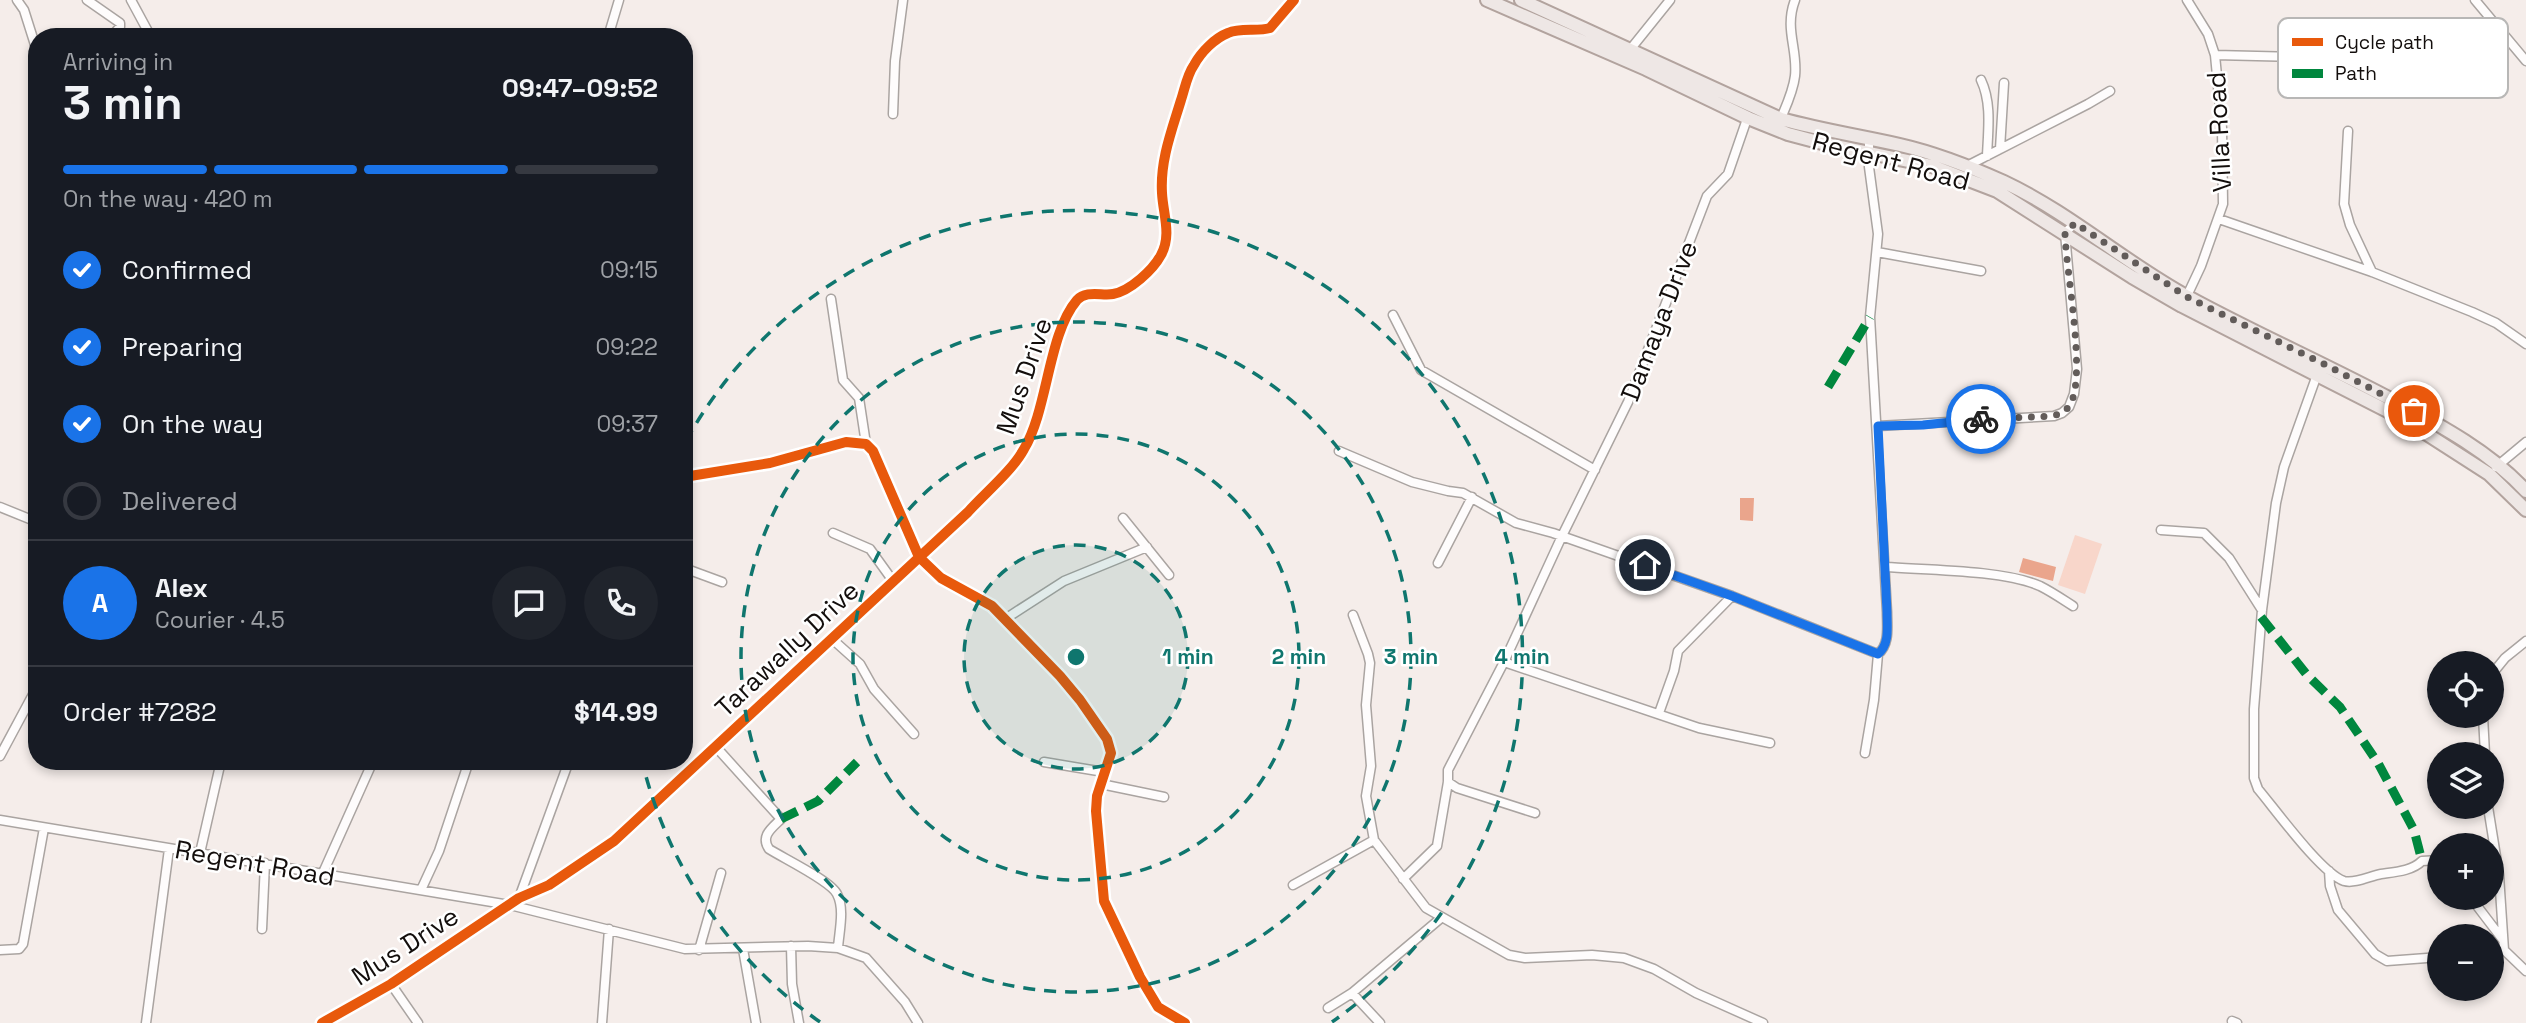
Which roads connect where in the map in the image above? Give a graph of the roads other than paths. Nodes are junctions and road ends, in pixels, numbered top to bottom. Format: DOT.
graph roads {
  1 [pos="17,0"];
  2 [pos="87,0"];
  3 [pos="131,0"];
  4 [pos="620,0"];
  5 [pos="903,0"];
  6 [pos="1294,0"];
  7 [pos="1521,0"];
  8 [pos="1670,0"];
  9 [pos="1795,0"];
  10 [pos="2187,0"];
  11 [pos="2474,0"];
  12 [pos="1494,1"];
  13 [pos="2489,18"];
  14 [pos="30,28"];
  15 [pos="119,28"];
  16 [pos="146,28"];
  17 [pos="611,28"];
  18 [pos="2508,40"];
  19 [pos="1626,55"];
  20 [pos="2215,55"];
  21 [pos="2278,57"];
  22 [pos="2526,61"];
  23 [pos="1981,80"];
  24 [pos="2004,83"];
  25 [pos="2110,91"];
  26 [pos="1750,112"];
  27 [pos="893,114"];
  28 [pos="1779,124"];
  29 [pos="2348,131"];
  30 [pos="1869,146"];
  31 [pos="2000,149"];
  32 [pos="1987,156"];
  33 [pos="1965,167"];
  34 [pos="2219,219"];
  35 [pos="2075,223"];
  36 [pos="2065,233"];
  37 [pos="1877,252"];
  38 [pos="1981,271"];
  39 [pos="2372,272"];
  40 [pos="831,299"];
  41 [pos="2184,301"];
  42 [pos="1393,314"];
  43 [pos="2526,344"];
  44 [pos="2321,369"];
  45 [pos="1878,426"];
  46 [pos="2526,442"];
  47 [pos="866,444"];
  48 [pos="1339,451"];
  49 [pos="1595,470"];
  50 [pos="2493,470"];
  51 [pos="693,476"];
  52 [pos="2526,491"];
  53 [pos="1472,497"];
  54 [pos="0,507"];
  55 [pos="2526,510"];
  56 [pos="28,518"];
  57 [pos="1124,518"];
  58 [pos="2161,530"];
  59 [pos="833,533"];
  60 [pos="1562,536"];
  61 [pos="1147,547"];
  62 [pos="919,557"];
  63 [pos="1438,564"];
  64 [pos="1886,566"];
  65 [pos="693,571"];
  66 [pos="1169,575"];
  67 [pos="893,581"];
  68 [pos="723,582"];
  69 [pos="1732,596"];
  70 [pos="2073,606"];
  71 [pos="2262,610"];
  72 [pos="1353,615"];
  73 [pos="1005,619"];
  74 [pos="831,638"];
  75 [pos="2526,641"];
  76 [pos="1878,654"];
  77 [pos="2504,659"];
  78 [pos="1504,662"];
  79 [pos="28,704"];
  80 [pos="1659,713"];
  81 [pos="914,734"];
  82 [pos="1770,743"];
  83 [pos="716,747"];
  84 [pos="1865,753"];
  85 [pos="0,756"];
  86 [pos="1044,762"];
  87 [pos="693,768"];
  88 [pos="220,770"];
  89 [pos="369,770"];
  90 [pos="466,770"];
  91 [pos="566,770"];
  92 [pos="691,770"];
  93 [pos="1104,772"];
  94 [pos="1448,782"];
  95 [pos="1101,784"];
  96 [pos="1164,797"];
  97 [pos="1535,813"];
  98 [pos="2490,819"];
  99 [pos="0,820"];
  100 [pos="44,828"];
  101 [pos="1374,840"];
  102 [pos="169,849"];
  103 [pos="200,853"];
  104 [pos="2427,861"];
  105 [pos="265,863"];
  106 [pos="2329,871"];
  107 [pos="721,873"];
  108 [pos="323,875"];
  109 [pos="1403,879"];
  110 [pos="1293,885"];
  111 [pos="421,890"];
  112 [pos="519,898"];
  113 [pos="510,905"];
  114 [pos="1441,918"];
  115 [pos="2502,924"];
  116 [pos="262,929"];
  117 [pos="609,929"];
  118 [pos="791,946"];
  119 [pos="2504,946"];
  120 [pos="838,948"];
  121 [pos="743,949"];
  122 [pos="0,950"];
  123 [pos="691,950"];
  124 [pos="2427,958"];
  125 [pos="2526,971"];
  126 [pos="391,984"];
  127 [pos="1352,993"];
  128 [pos="1328,1008"];
  129 [pos="327,1022"];
  130 [pos="146,1023"];
  131 [pos="418,1023"];
  132 [pos="602,1023"];
  133 [pos="756,1023"];
  134 [pos="799,1023"];
  135 [pos="918,1023"];
  136 [pos="1185,1023"];
  137 [pos="1380,1023"];
  138 [pos="1763,1023"];
  1 -- 14 [label="street"];
  2 -- 15 [label="street"];
  3 -- 16 [label="street"];
  4 -- 17 [label="street"];
  5 -- 27 [label="street"];
  6 -- 62 [label="street, Mus Drive"];
  7 -- 19 [label="main road, Regent Road"];
  8 -- 19 [label="street"];
  9 -- 28 [label="street"];
  10 -- 20 [label="street, Villa Road"];
  11 -- 13 [label="street"];
  12 -- 19 [label="main road, Regent Road"];
  18 -- 22 [label="street"];
  19 -- 26 [label="main road, Regent Road"];
  20 -- 21 [label="street"];
  20 -- 34 [label="street, Villa Road"];
  23 -- 32 [label="street"];
  24 -- 31 [label="street"];
  25 -- 31 [label="street"];
  26 -- 28 [label="main road, Regent Road"];
  26 -- 49 [label="street, Damaya Drive"];
  28 -- 30 [label="main road, Regent Road"];
  29 -- 39 [label="street"];
  30 -- 33 [label="main road, Regent Road"];
  30 -- 36 [label="main road, Regent Road"];
  30 -- 37 [label="street"];
  31 -- 32 [label="street"];
  32 -- 33 [label="street"];
  33 -- 35 [label="main road, Regent Road"];
  34 -- 39 [label="street"];
  34 -- 41 [label="street, Villa Road"];
  35 -- 36 [label="street"];
  35 -- 41 [label="main road, Regent Road"];
  36 -- 41 [label="main road, Regent Road"];
  36 -- 45 [label="street"];
  37 -- 38 [label="street"];
  37 -- 45 [label="street"];
  39 -- 43 [label="street"];
  40 -- 47 [label="street"];
  41 -- 44 [label="main road, Regent Road"];
  42 -- 49 [label="street"];
  44 -- 50 [label="main road, Regent Road"];
  44 -- 71 [label="street"];
  45 -- 64 [label="street"];
  46 -- 50 [label="street"];
  47 -- 51 [label="street"];
  47 -- 62 [label="street"];
  48 -- 53 [label="street"];
  49 -- 60 [label="street, Damaya Drive"];
  50 -- 52 [label="main road, Regent Road"];
  50 -- 55 [label="main road, Regent Road"];
  53 -- 60 [label="street"];
  53 -- 63 [label="street"];
  54 -- 56 [label="street"];
  57 -- 61 [label="street"];
  58 -- 71 [label="street"];
  59 -- 67 [label="street"];
  60 -- 69 [label="street"];
  60 -- 78 [label="street, Damaya Drive"];
  61 -- 66 [label="street"];
  61 -- 73 [label="street"];
  62 -- 67 [label="street, Tarawally Drive"];
  62 -- 73 [label="street"];
  64 -- 70 [label="street"];
  64 -- 76 [label="street"];
  65 -- 68 [label="street"];
  67 -- 74 [label="street, Tarawally Drive"];
  69 -- 76 [label="street"];
  69 -- 80 [label="street"];
  71 -- 106 [label="street"];
  72 -- 101 [label="street"];
  73 -- 93 [label="street"];
  74 -- 81 [label="street"];
  74 -- 83 [label="street, Tarawally Drive"];
  75 -- 77 [label="street"];
  76 -- 84 [label="street"];
  78 -- 80 [label="street"];
  78 -- 94 [label="street, Damaya Drive"];
  79 -- 85 [label="street"];
  80 -- 82 [label="street"];
  83 -- 87 [label="street, Tarawally Drive"];
  83 -- 120 [label="street, Tarawally Drive"];
  86 -- 93 [label="street"];
  88 -- 103 [label="street"];
  89 -- 108 [label="street"];
  90 -- 111 [label="street"];
  91 -- 112 [label="street"];
  92 -- 112 [label="street, Tarawally Drive"];
  93 -- 95 [label="street"];
  94 -- 97 [label="street"];
  94 -- 109 [label="street, Damaya Drive"];
  95 -- 96 [label="street"];
  95 -- 136 [label="street"];
  98 -- 115 [label="street"];
  99 -- 100 [label="street, Regent Road"];
  100 -- 102 [label="street, Regent Road"];
  100 -- 122 [label="street"];
  101 -- 109 [label="street"];
  101 -- 110 [label="street"];
  102 -- 103 [label="street, Regent Road"];
  102 -- 130 [label="street"];
  103 -- 105 [label="street, Regent Road"];
  104 -- 106 [label="street"];
  105 -- 108 [label="street, Regent Road"];
  105 -- 116 [label="street"];
  106 -- 124 [label="street"];
  107 -- 123 [label="street"];
  108 -- 111 [label="street, Regent Road"];
  109 -- 114 [label="street"];
  111 -- 113 [label="street, Regent Road"];
  112 -- 113 [label="street, Tarawally Drive"];
  113 -- 117 [label="street, Regent Road"];
  113 -- 126 [label="street, Mus Drive"];
  114 -- 127 [label="street"];
  114 -- 138 [label="street"];
  117 -- 123 [label="street, Regent Road"];
  117 -- 132 [label="street"];
  118 -- 120 [label="street, Regent Road"];
  118 -- 121 [label="street, Regent Road"];
  118 -- 134 [label="street"];
  119 -- 125 [label="street"];
  120 -- 135 [label="street"];
  121 -- 123 [label="street, Regent Road"];
  121 -- 133 [label="street"];
  126 -- 129 [label="street, Mus Drive"];
  126 -- 131 [label="street"];
  127 -- 128 [label="street"];
  127 -- 137 [label="street"];
}
